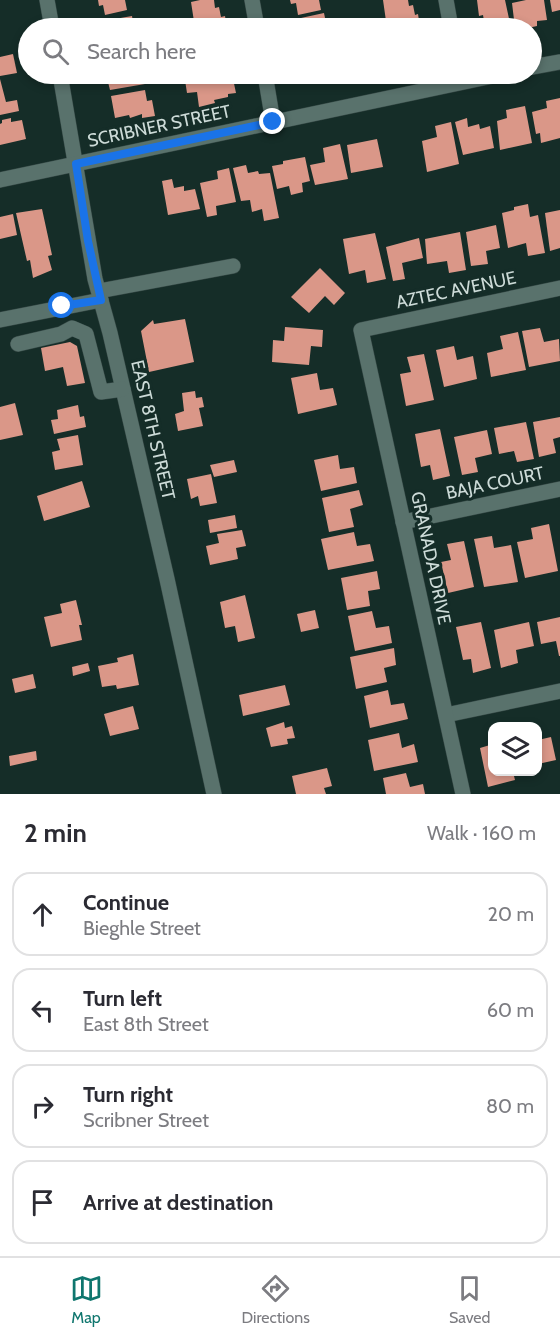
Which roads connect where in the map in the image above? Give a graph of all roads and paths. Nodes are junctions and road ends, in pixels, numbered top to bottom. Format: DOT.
graph roads {
  1 [pos="47,0"];
  2 [pos="252,0"];
  3 [pos="446,0"];
  4 [pos="50,18"];
  5 [pos="255,18"];
  6 [pos="449,18"];
  7 [pos="560,62"];
  8 [pos="542,66"];
  9 [pos="62,84"];
  10 [pos="267,84"];
  11 [pos="434,84"];
  12 [pos="273,122"];
  13 [pos="76,164"];
  14 [pos="0,180"];
  15 [pos="234,266"];
  16 [pos="560,288"];
  17 [pos="100,296"];
  18 [pos="0,320"];
  19 [pos="361,330"];
  20 [pos="18,344"];
  21 [pos="123,389"];
  22 [pos="560,489"];
  23 [pos="403,522"];
  24 [pos="560,691"];
  25 [pos="446,716"];
  26 [pos="213,794"];
  27 [pos="463,794"];
  1 -- 4 [label="street"];
  2 -- 5 [label="street"];
  3 -- 6 [label="street"];
  7 -- 8 [label="street"];
  9 -- 13 [label="street, EAST 8TH STREET"];
  10 -- 12 [label="street"];
  11 -- 12 [label="street, SCRIBNER STREET"];
  12 -- 13 [label="street, SCRIBNER STREET"];
  13 -- 14 [label="street, SCRIBNER STREET"];
  13 -- 17 [label="street, EAST 8TH STREET"];
  15 -- 17 [label="street"];
  16 -- 19 [label="street, AZTEC AVENUE"];
  17 -- 18 [label="street"];
  17 -- 21 [label="street, EAST 8TH STREET"];
  19 -- 23 [label="street, GRANADA DRIVE"];
  20 -- 21 [label="street"];
  21 -- 26 [label="street, EAST 8TH STREET"];
  22 -- 23 [label="street, BAJA COURT"];
  23 -- 25 [label="street, GRANADA DRIVE"];
  24 -- 25 [label="street"];
  25 -- 27 [label="street, GRANADA DRIVE"];
}
